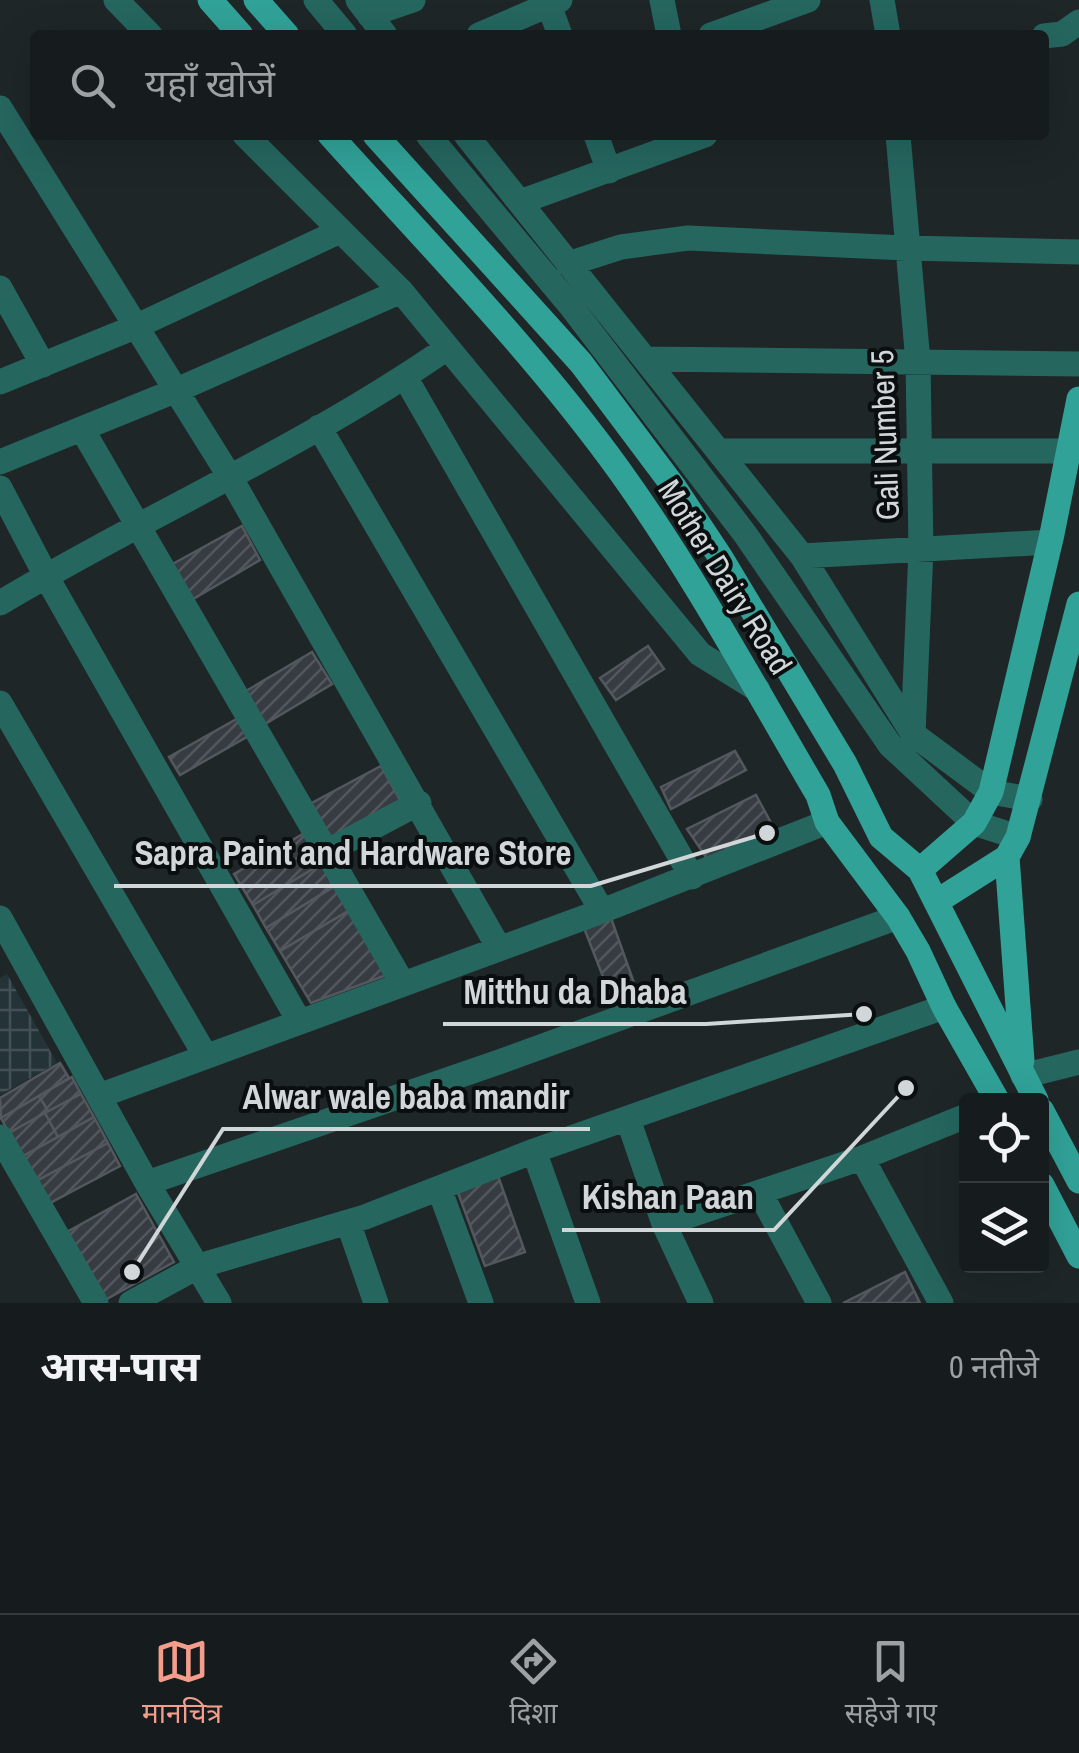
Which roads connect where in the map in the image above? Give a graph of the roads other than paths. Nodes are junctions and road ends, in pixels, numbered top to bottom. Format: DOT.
graph roads {
  1 [pos="116,0"];
  2 [pos="210,0"];
  3 [pos="256,0"];
  4 [pos="316,0"];
  5 [pos="413,0"];
  6 [pos="662,0"];
  7 [pos="808,0"];
  8 [pos="882,0"];
  9 [pos="554,2"];
  10 [pos="371,17"];
  11 [pos="1079,22"];
  12 [pos="145,30"];
  13 [pos="237,30"];
  14 [pos="283,30"];
  15 [pos="341,30"];
  16 [pos="491,30"];
  17 [pos="559,30"];
  18 [pos="668,30"];
  19 [pos="725,30"];
  20 [pos="887,30"];
  21 [pos="1049,35"];
  22 [pos="0,108"];
  23 [pos="250,140"];
  24 [pos="334,140"];
  25 [pos="380,140"];
  26 [pos="432,140"];
  27 [pos="470,140"];
  28 [pos="598,140"];
  29 [pos="692,140"];
  30 [pos="898,140"];
  31 [pos="610,171"];
  32 [pos="520,202"];
  33 [pos="340,230"];
  34 [pos="906,248"];
  35 [pos="1079,252"];
  36 [pos="568,264"];
  37 [pos="0,288"];
  38 [pos="401,292"];
  39 [pos="134,327"];
  40 [pos="447,348"];
  41 [pos="644,359"];
  42 [pos="918,362"];
  43 [pos="1079,364"];
  44 [pos="42,365"];
  45 [pos="404,377"];
  46 [pos="0,382"];
  47 [pos="177,390"];
  48 [pos="1079,400"];
  49 [pos="319,426"];
  50 [pos="82,429"];
  51 [pos="718,451"];
  52 [pos="919,451"];
  53 [pos="1069,451"];
  54 [pos="0,462"];
  55 [pos="230,477"];
  56 [pos="0,488"];
  57 [pos="138,526"];
  58 [pos="1050,542"];
  59 [pos="921,550"];
  60 [pos="802,556"];
  61 [pos="46,576"];
  62 [pos="0,604"];
  63 [pos="1079,604"];
  64 [pos="758,690"];
  65 [pos="0,703"];
  66 [pos="914,734"];
  67 [pos="991,792"];
  68 [pos="1030,799"];
  69 [pos="419,803"];
  70 [pos="827,822"];
  71 [pos="974,823"];
  72 [pos="1013,847"];
  73 [pos="328,851"];
  74 [pos="920,870"];
  75 [pos="692,876"];
  76 [pos="936,902"];
  77 [pos="602,912"];
  78 [pos="898,917"];
  79 [pos="0,918"];
  80 [pos="499,948"];
  81 [pos="403,984"];
  82 [pos="944,1007"];
  83 [pos="299,1021"];
  84 [pos="205,1055"];
  85 [pos="1079,1062"];
  86 [pos="1023,1076"];
  87 [pos="993,1093"];
  88 [pos="1032,1093"];
  89 [pos="99,1096"];
  90 [pos="628,1119"];
  91 [pos="959,1119"];
  92 [pos="1049,1124"];
  93 [pos="0,1137"];
  94 [pos="534,1151"];
  95 [pos="862,1158"];
  96 [pos="1079,1181"];
  97 [pos="147,1183"];
  98 [pos="439,1188"];
  99 [pos="760,1193"];
  100 [pos="1049,1198"];
  101 [pos="348,1222"];
  102 [pos="664,1224"];
  103 [pos="1079,1256"];
  104 [pos="198,1266"];
  105 [pos="96,1303"];
  106 [pos="131,1303"];
  107 [pos="219,1303"];
  108 [pos="376,1303"];
  109 [pos="481,1303"];
  110 [pos="588,1303"];
  111 [pos="701,1303"];
  112 [pos="819,1303"];
  113 [pos="942,1303"];
  1 -- 12 [label="street"];
  2 -- 13 [label="main road"];
  3 -- 14 [label="main road"];
  4 -- 15 [label="street"];
  5 -- 10 [label="street"];
  6 -- 18 [label="street"];
  7 -- 19 [label="street"];
  8 -- 20 [label="street"];
  9 -- 16 [label="street"];
  9 -- 17 [label="street"];
  11 -- 21 [label="street"];
  22 -- 39 [label="street"];
  23 -- 33 [label="street"];
  24 -- 64 [label="main road, Mother Dairy Road"];
  25 -- 74 [label="main road, Mother Dairy Road"];
  26 -- 71 [label="street"];
  27 -- 32 [label="street"];
  28 -- 31 [label="street"];
  29 -- 31 [label="street"];
  30 -- 34 [label="street, Gali Number 5"];
  31 -- 32 [label="street"];
  32 -- 36 [label="street"];
  33 -- 38 [label="street"];
  33 -- 39 [label="street"];
  34 -- 35 [label="street"];
  34 -- 36 [label="street"];
  34 -- 42 [label="street, Gali Number 5"];
  36 -- 41 [label="street"];
  37 -- 44 [label="street"];
  38 -- 40 [label="street"];
  38 -- 47 [label="street"];
  39 -- 44 [label="street"];
  39 -- 47 [label="street"];
  40 -- 45 [label="street"];
  40 -- 64 [label="street"];
  41 -- 42 [label="street"];
  41 -- 51 [label="street"];
  42 -- 43 [label="street"];
  42 -- 52 [label="street, Gali Number 5"];
  44 -- 46 [label="street"];
  45 -- 49 [label="street"];
  45 -- 75 [label="street"];
  47 -- 50 [label="street"];
  47 -- 55 [label="street"];
  48 -- 53 [label="main road"];
  49 -- 55 [label="street"];
  49 -- 77 [label="street"];
  50 -- 54 [label="street"];
  50 -- 57 [label="street"];
  51 -- 52 [label="street"];
  51 -- 60 [label="street"];
  52 -- 53 [label="street"];
  52 -- 59 [label="street, Gali Number 5"];
  53 -- 58 [label="main road"];
  55 -- 57 [label="street"];
  55 -- 69 [label="street"];
  56 -- 61 [label="street"];
  57 -- 61 [label="street"];
  57 -- 73 [label="street"];
  58 -- 59 [label="street"];
  58 -- 67 [label="main road"];
  59 -- 60 [label="street"];
  59 -- 66 [label="street, Gali Number 5"];
  60 -- 66 [label="street"];
  61 -- 62 [label="street"];
  61 -- 83 [label="street"];
  63 -- 68 [label="main road"];
  64 -- 70 [label="main road, Mother Dairy Road"];
  65 -- 84 [label="street"];
  66 -- 67 [label="street"];
  67 -- 68 [label="street"];
  67 -- 71 [label="main road"];
  68 -- 72 [label="main road"];
  69 -- 73 [label="street"];
  69 -- 80 [label="street"];
  70 -- 75 [label="street"];
  70 -- 78 [label="main road, Mother Dairy Road"];
  71 -- 72 [label="street"];
  71 -- 74 [label="main road"];
  72 -- 76 [label="main road"];
  72 -- 86 [label="main road"];
  73 -- 81 [label="street"];
  74 -- 76 [label="main road, Mother Dairy Road"];
  75 -- 77 [label="street"];
  76 -- 86 [label="main road, Mother Dairy Road"];
  77 -- 80 [label="street"];
  78 -- 82 [label="main road, Mother Dairy Road"];
  78 -- 97 [label="street"];
  79 -- 89 [label="street"];
  80 -- 81 [label="street"];
  81 -- 83 [label="street"];
  82 -- 87 [label="main road, Mother Dairy Road"];
  82 -- 90 [label="street"];
  83 -- 84 [label="street"];
  84 -- 89 [label="street"];
  85 -- 86 [label="street"];
  86 -- 88 [label="main road, Mother Dairy Road"];
  89 -- 97 [label="street"];
  90 -- 94 [label="street"];
  90 -- 102 [label="street"];
  91 -- 95 [label="street"];
  92 -- 96 [label="main road"];
  93 -- 105 [label="street"];
  94 -- 98 [label="street"];
  94 -- 110 [label="street"];
  95 -- 99 [label="street"];
  95 -- 113 [label="street"];
  97 -- 104 [label="street"];
  98 -- 101 [label="street"];
  98 -- 109 [label="street"];
  99 -- 102 [label="street"];
  99 -- 112 [label="street"];
  100 -- 103 [label="main road"];
  101 -- 104 [label="street"];
  101 -- 108 [label="street"];
  102 -- 111 [label="street"];
  104 -- 106 [label="street"];
  104 -- 107 [label="street"];
}
